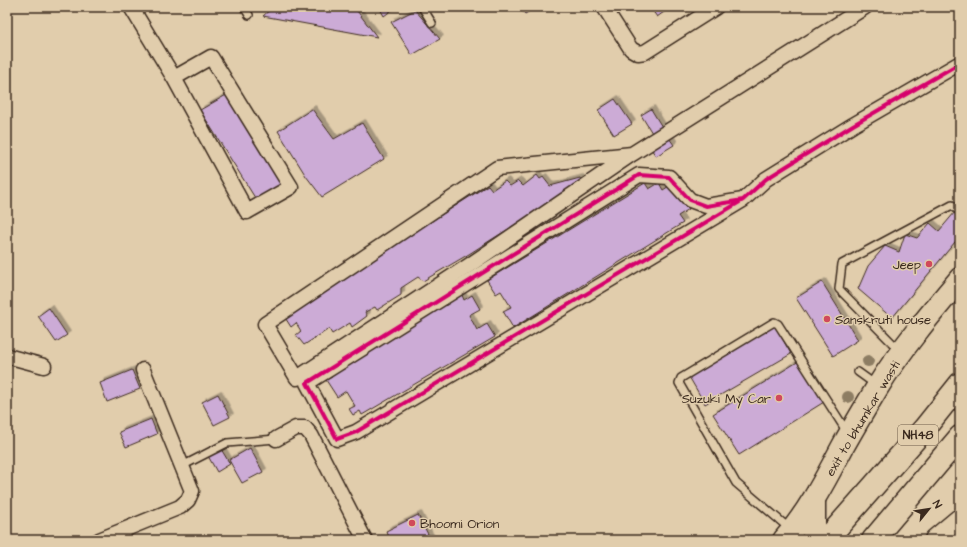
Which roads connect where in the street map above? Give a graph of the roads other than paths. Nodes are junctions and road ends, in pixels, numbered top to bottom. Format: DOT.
graph roads {
  1 [pos="132,7"];
  2 [pos="244,7"];
  3 [pos="422,7"];
  4 [pos="604,7"];
  5 [pos="716,7"];
  6 [pos="865,7"];
  7 [pos="249,15"];
  8 [pos="432,23"];
  9 [pos="960,63"];
  10 [pos="174,78"];
  11 [pos="632,154"];
  12 [pos="744,200"];
  13 [pos="960,212"];
  14 [pos="960,279"];
  15 [pos="902,353"];
  16 [pos="7,356"];
  17 [pos="44,366"];
  18 [pos="143,370"];
  19 [pos="858,372"];
  20 [pos="960,384"];
  21 [pos="878,386"];
  22 [pos="849,436"];
  23 [pos="960,437"];
  24 [pos="276,439"];
  25 [pos="182,466"];
  26 [pos="814,500"];
  27 [pos="960,520"];
  28 [pos="788,535"];
  29 [pos="99,540"];
  30 [pos="366,540"];
  31 [pos="814,540"];
  32 [pos="826,540"];
  33 [pos="873,540"];
  34 [pos="936,540"];
  1 -- 10 [label="street"];
  2 -- 7 [label="lane"];
  3 -- 8 [label="lane"];
  4 -- 5 [label="street"];
  6 -- 11 [label="street"];
  9 -- 12 [label="street"];
  10 -- 10 [label="street"];
  11 -- 11 [label="street"];
  12 -- 12 [label="street"];
  13 -- 15 [label="lane"];
  14 -- 15 [label="main road, exit to bhumkar wasti"];
  15 -- 21 [label="main road, exit to bhumkar wasti"];
  16 -- 17 [label="street"];
  18 -- 25 [label="street"];
  19 -- 21 [label="lane"];
  20 -- 32 [label="main road, NH48"];
  21 -- 22 [label="main road, exit to bhumkar wasti"];
  22 -- 26 [label="main road, exit to bhumkar wasti"];
  22 -- 28 [label="lane"];
  23 -- 33 [label="main road, NH48"];
  24 -- 25 [label="lane"];
  24 -- 30 [label="street"];
  25 -- 29 [label="street"];
  26 -- 28 [label="main road, exit to bhumkar wasti"];
  26 -- 31 [label="main road"];
  27 -- 34 [label="main road"];
}
